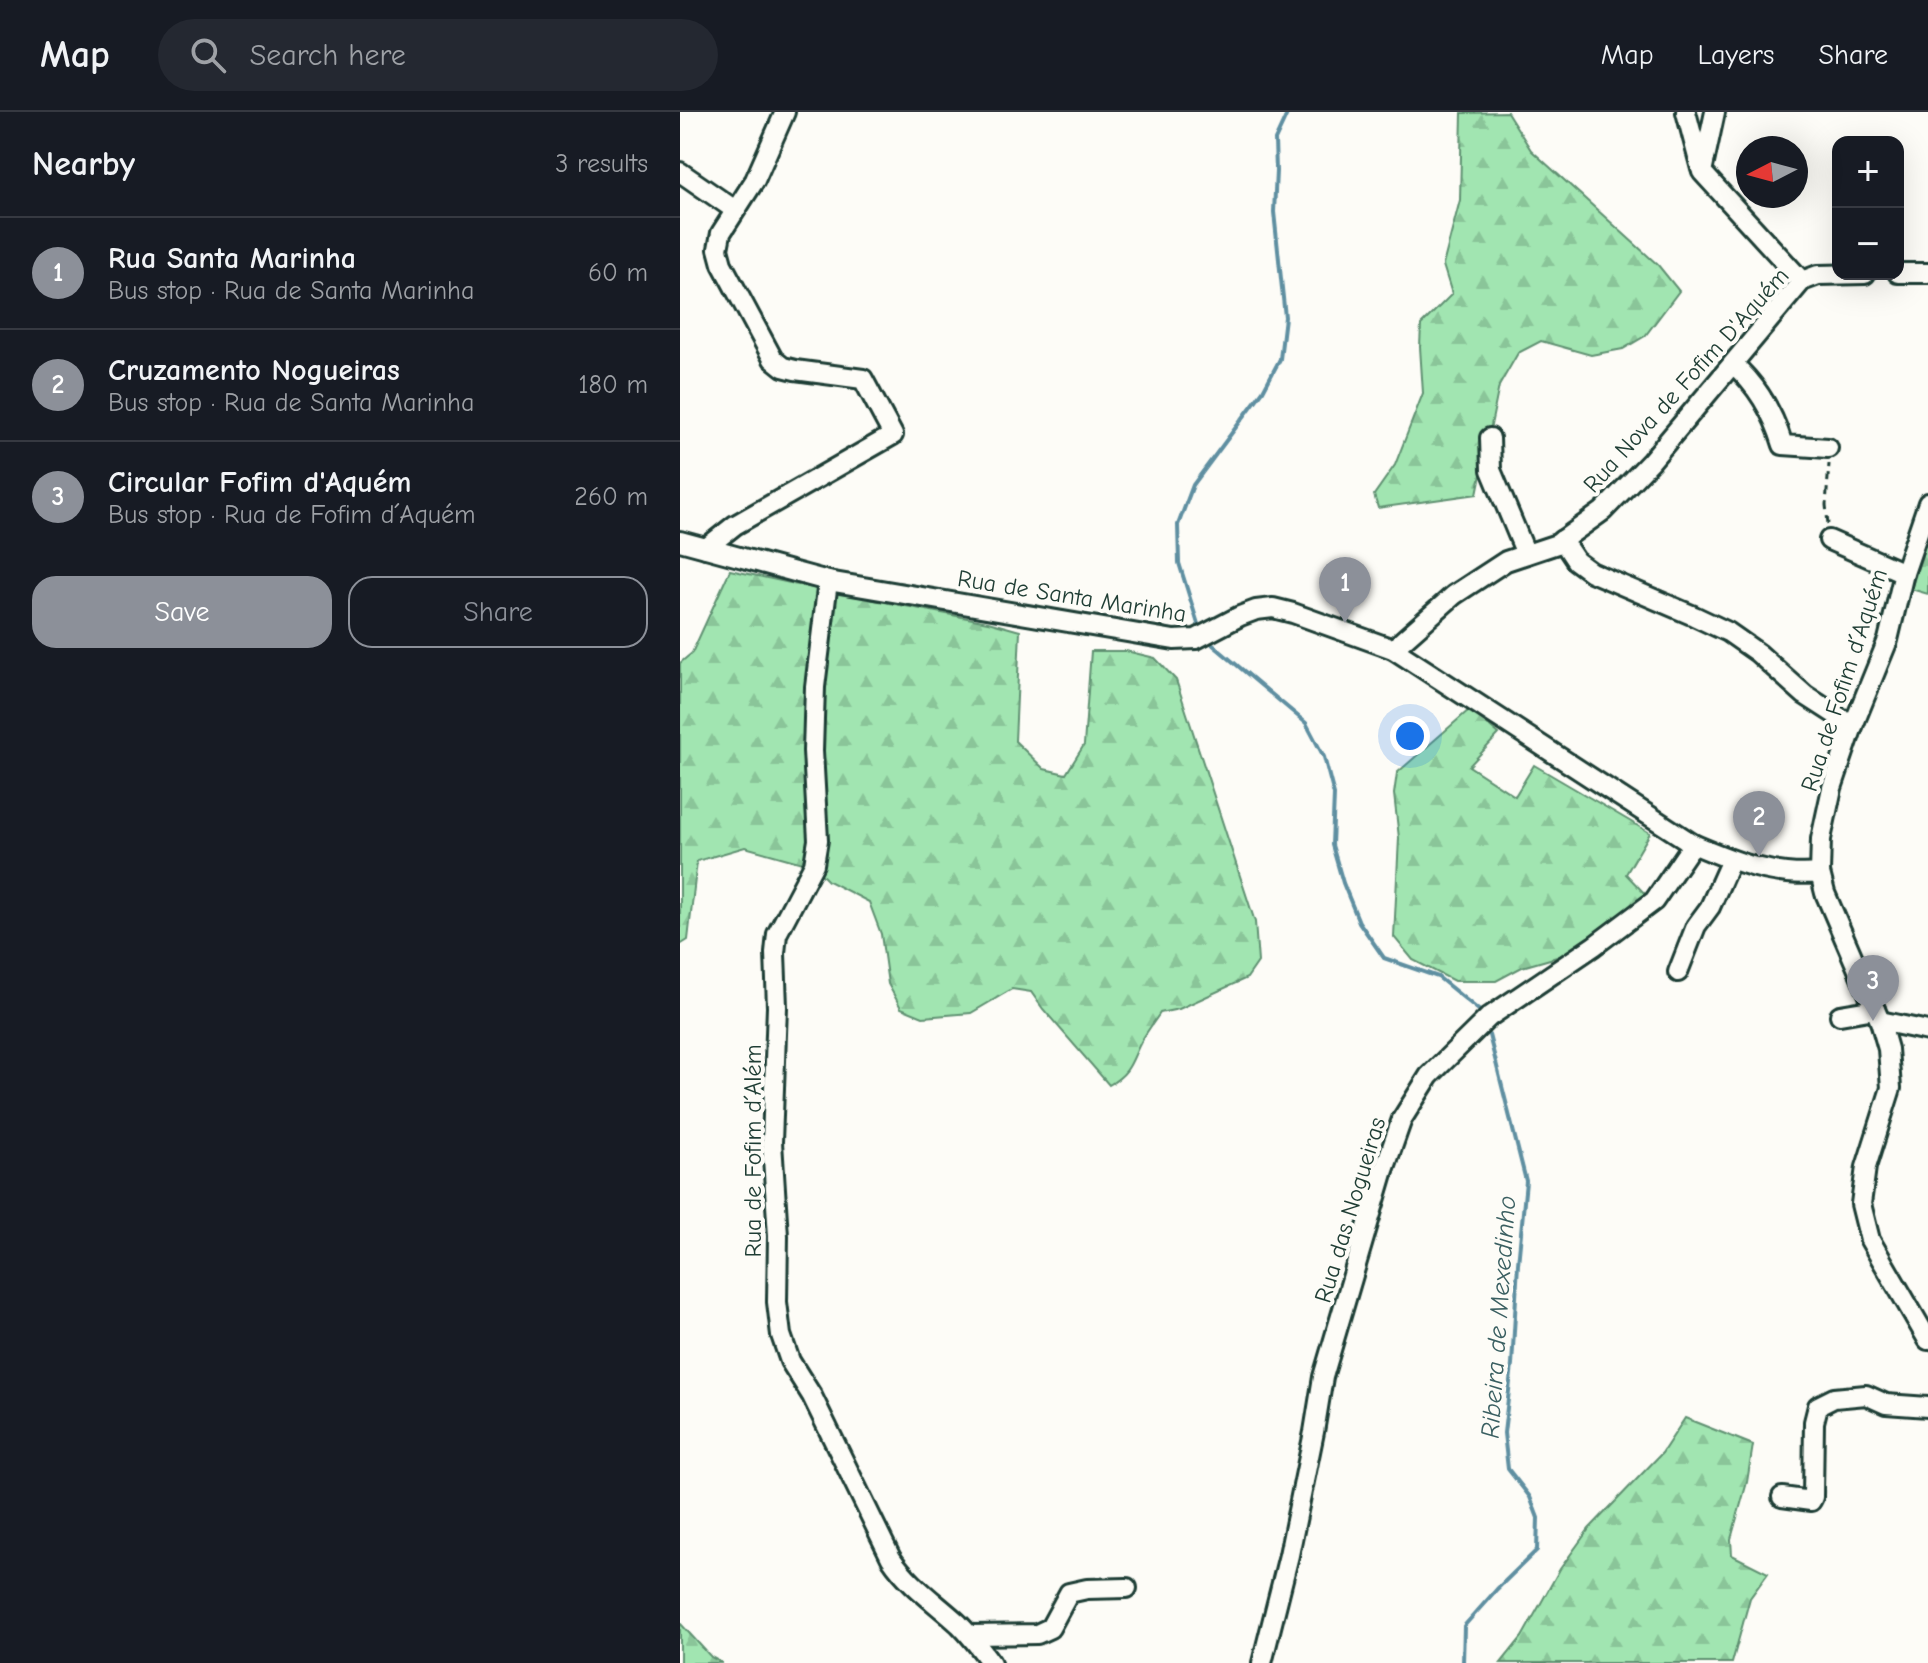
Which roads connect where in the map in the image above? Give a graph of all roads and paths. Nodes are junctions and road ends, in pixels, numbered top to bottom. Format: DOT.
graph roads {
  1 [pos="785,112"];
  2 [pos="1686,112"];
  3 [pos="1715,112"];
  4 [pos="680,172"];
  5 [pos="1702,172"];
  6 [pos="735,210"];
  7 [pos="1904,273"];
  8 [pos="1928,273"];
  9 [pos="1832,275"];
  10 [pos="1802,281"];
  11 [pos="1733,364"];
  12 [pos="1490,438"];
  13 [pos="1828,448"];
  14 [pos="1928,503"];
  15 [pos="1562,540"];
  16 [pos="1829,540"];
  17 [pos="680,541"];
  18 [pos="706,548"];
  19 [pos="1526,554"];
  20 [pos="1904,573"];
  21 [pos="828,581"];
  22 [pos="1393,649"];
  23 [pos="1853,726"];
  24 [pos="1693,844"];
  25 [pos="1731,860"];
  26 [pos="1820,873"];
  27 [pos="1678,972"];
  28 [pos="1840,1015"];
  29 [pos="1877,1015"];
  30 [pos="1928,1031"];
  31 [pos="1928,1340"];
  32 [pos="1928,1407"];
  33 [pos="1782,1497"];
  34 [pos="1127,1588"];
  35 [pos="970,1635"];
  36 [pos="991,1663"];
  37 [pos="1262,1663"];
  1 -- 6 [label="street"];
  2 -- 5 [label="street"];
  3 -- 5 [label="street"];
  4 -- 6 [label="street"];
  5 -- 10 [label="street"];
  6 -- 18 [label="street"];
  7 -- 8 [label="street"];
  9 -- 10 [label="street, Rua Nova de Fofim D'Aquém"];
  10 -- 11 [label="street, Rua Nova de Fofim D'Aquém"];
  11 -- 13 [label="street"];
  11 -- 15 [label="street, Rua Nova de Fofim D'Aquém"];
  12 -- 19 [label="street"];
  13 -- 16 [label="path"];
  14 -- 20 [label="street, Rua de Fofim d´Aquém"];
  15 -- 19 [label="street, Rua Nova de Fofim D'Aquém"];
  15 -- 23 [label="street"];
  16 -- 20 [label="street"];
  17 -- 18 [label="street, Rua de Santa Marinha"];
  18 -- 21 [label="street, Rua de Santa Marinha"];
  19 -- 22 [label="street, Rua Nova de Fofim D'Aquém"];
  20 -- 23 [label="street, Rua de Fofim d´Aquém"];
  21 -- 22 [label="street, Rua de Santa Marinha"];
  21 -- 35 [label="street, Rua de Fofim d´Além"];
  22 -- 24 [label="street, Rua de Santa Marinha"];
  23 -- 26 [label="street, Rua de Fofim d´Aquém"];
  24 -- 25 [label="street, Rua de Santa Marinha"];
  24 -- 37 [label="street, Rua das Nogueiras"];
  25 -- 26 [label="street, Rua de Santa Marinha"];
  25 -- 27 [label="street"];
  26 -- 29 [label="street, Rua de Fofim d´Aquém"];
  28 -- 29 [label="street"];
  29 -- 30 [label="street"];
  29 -- 31 [label="street, Rua de Fofim d´Aquém"];
  32 -- 33 [label="street"];
  34 -- 35 [label="street"];
  35 -- 36 [label="street, Rua de Fofim d´Além"];
}
